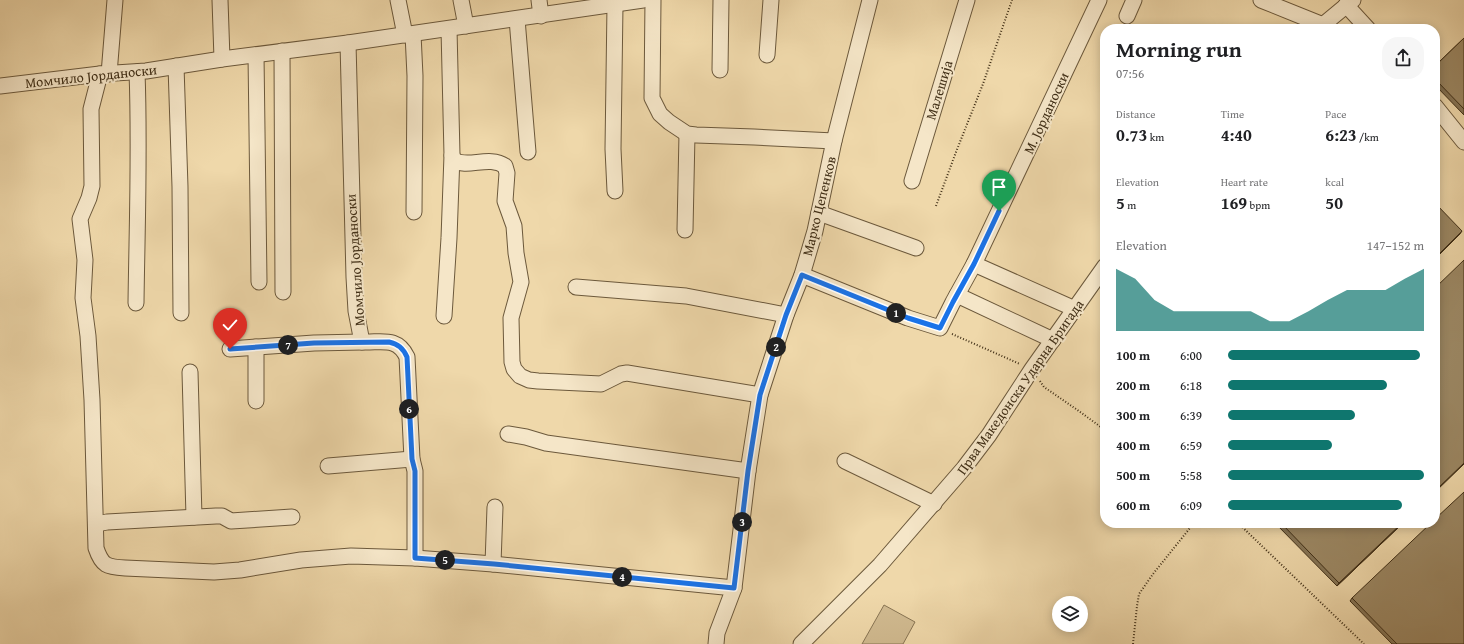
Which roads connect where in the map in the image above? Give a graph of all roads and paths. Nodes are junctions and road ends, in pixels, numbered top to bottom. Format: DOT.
graph roads {
  1 [pos="115,0"];
  2 [pos="220,0"];
  3 [pos="398,0"];
  4 [pos="461,0"];
  5 [pos="539,0"];
  6 [pos="639,0"];
  7 [pos="653,0"];
  8 [pos="721,0"];
  9 [pos="771,0"];
  10 [pos="870,0"];
  11 [pos="967,0"];
  12 [pos="1012,0"];
  13 [pos="1099,0"];
  14 [pos="1134,0"];
  15 [pos="1263,0"];
  16 [pos="1350,2"];
  17 [pos="593,4"];
  18 [pos="615,5"];
  19 [pos="541,16"];
  20 [pos="1127,16"];
  21 [pos="517,19"];
  22 [pos="1314,24"];
  23 [pos="1324,24"];
  24 [pos="1365,24"];
  25 [pos="466,26"];
  26 [pos="449,29"];
  27 [pos="409,35"];
  28 [pos="348,43"];
  29 [pos="282,51"];
  30 [pos="256,55"];
  31 [pos="767,55"];
  32 [pos="222,59"];
  33 [pos="176,66"];
  34 [pos="720,70"];
  35 [pos="137,72"];
  36 [pos="105,74"];
  37 [pos="1,84"];
  38 [pos="1440,112"];
  39 [pos="687,134"];
  40 [pos="834,141"];
  41 [pos="1464,142"];
  42 [pos="528,152"];
  43 [pos="452,155"];
  44 [pos="912,181"];
  45 [pos="615,191"];
  46 [pos="936,206"];
  47 [pos="414,212"];
  48 [pos="819,213"];
  49 [pos="685,230"];
  50 [pos="916,248"];
  51 [pos="974,264"];
  52 [pos="1100,273"];
  53 [pos="802,275"];
  54 [pos="259,282"];
  55 [pos="576,287"];
  56 [pos="283,292"];
  57 [pos="957,295"];
  58 [pos="136,303"];
  59 [pos="1075,309"];
  60 [pos="181,313"];
  61 [pos="786,315"];
  62 [pos="444,316"];
  63 [pos="940,328"];
  64 [pos="1053,340"];
  65 [pos="362,342"];
  66 [pos="256,347"];
  67 [pos="230,349"];
  68 [pos="1032,369"];
  69 [pos="190,372"];
  70 [pos="760,395"];
  71 [pos="256,401"];
  72 [pos="1100,426"];
  73 [pos="508,434"];
  74 [pos="412,459"];
  75 [pos="845,461"];
  76 [pos="328,466"];
  77 [pos="748,471"];
  78 [pos="934,504"];
  79 [pos="495,507"];
  80 [pos="194,517"];
  81 [pos="292,517"];
  82 [pos="96,524"];
  83 [pos="1190,528"];
  84 [pos="1243,528"];
  85 [pos="415,558"];
  86 [pos="494,564"];
  87 [pos="734,588"];
  88 [pos="716,644"];
  89 [pos="801,644"];
  90 [pos="1133,644"];
  91 [pos="1364,644"];
  1 -- 36 [label="street"];
  2 -- 32 [label="street"];
  3 -- 27 [label="street"];
  4 -- 25 [label="street"];
  5 -- 19 [label="street"];
  6 -- 18 [label="street, Момчило Јорданоски"];
  7 -- 39 [label="street"];
  8 -- 34 [label="street"];
  9 -- 31 [label="street"];
  10 -- 40 [label="street, Марко Цепенков"];
  11 -- 44 [label="street, Малешија"];
  12 -- 46 [label="path"];
  13 -- 51 [label="street, М. Јорданоски"];
  14 -- 20 [label="street"];
  15 -- 22 [label="street"];
  16 -- 23 [label="street"];
  16 -- 24 [label="street"];
  17 -- 18 [label="street, Момчило Јорданоски"];
  17 -- 19 [label="street, Момчило Јорданоски"];
  18 -- 45 [label="street"];
  19 -- 21 [label="street, Момчило Јорданоски"];
  21 -- 25 [label="street, Момчило Јорданоски"];
  21 -- 42 [label="street"];
  25 -- 26 [label="street, Момчило Јорданоски"];
  26 -- 27 [label="street, Момчило Јорданоски"];
  26 -- 43 [label="street"];
  27 -- 28 [label="street, Момчило Јорданоски"];
  27 -- 47 [label="street"];
  28 -- 29 [label="street, Момчило Јорданоски"];
  28 -- 65 [label="street, Момчило Јорданоски"];
  29 -- 30 [label="street, Момчило Јорданоски"];
  29 -- 56 [label="street"];
  30 -- 32 [label="street, Момчило Јорданоски"];
  30 -- 54 [label="street"];
  32 -- 33 [label="street, Момчило Јорданоски"];
  33 -- 35 [label="street, Момчило Јорданоски"];
  33 -- 60 [label="street"];
  35 -- 36 [label="street, Момчило Јорданоски"];
  35 -- 58 [label="street"];
  36 -- 37 [label="street, Момчило Јорданоски"];
  36 -- 82 [label="street"];
  38 -- 41 [label="street"];
  39 -- 40 [label="street"];
  39 -- 49 [label="street"];
  40 -- 48 [label="street, Марко Цепенков"];
  43 -- 62 [label="street"];
  43 -- 70 [label="street"];
  48 -- 50 [label="street"];
  48 -- 53 [label="street, Марко Цепенков"];
  51 -- 57 [label="street, М. Јорданоски"];
  51 -- 59 [label="street"];
  52 -- 59 [label="street, Прва Македонска Ударна Бригада"];
  53 -- 61 [label="street, Марко Цепенков"];
  53 -- 63 [label="street"];
  55 -- 61 [label="street"];
  57 -- 63 [label="street, М. Јорданоски"];
  57 -- 64 [label="street"];
  59 -- 64 [label="street, Прва Македонска Ударна Бригада"];
  61 -- 70 [label="street, Марко Цепенков"];
  63 -- 68 [label="path"];
  64 -- 68 [label="street, Прва Македонска Ударна Бригада"];
  65 -- 66 [label="street"];
  65 -- 74 [label="street, Момчило Јорданоски"];
  66 -- 67 [label="street"];
  66 -- 71 [label="street"];
  68 -- 72 [label="path"];
  68 -- 78 [label="street, Прва Македонска Ударна Бригада"];
  69 -- 80 [label="street"];
  70 -- 77 [label="street, Марко Цепенков"];
  73 -- 77 [label="street"];
  74 -- 76 [label="street"];
  74 -- 85 [label="street, Момчило Јорданоски"];
  75 -- 78 [label="street"];
  77 -- 87 [label="street, Марко Цепенков"];
  78 -- 89 [label="street, Прва Македонска Ударна Бригада"];
  79 -- 86 [label="street"];
  80 -- 81 [label="street"];
  80 -- 82 [label="street"];
  82 -- 85 [label="street"];
  83 -- 90 [label="path"];
  84 -- 91 [label="path"];
  85 -- 86 [label="street"];
  86 -- 87 [label="street"];
  87 -- 88 [label="street, Марко Цепенков"];
}
